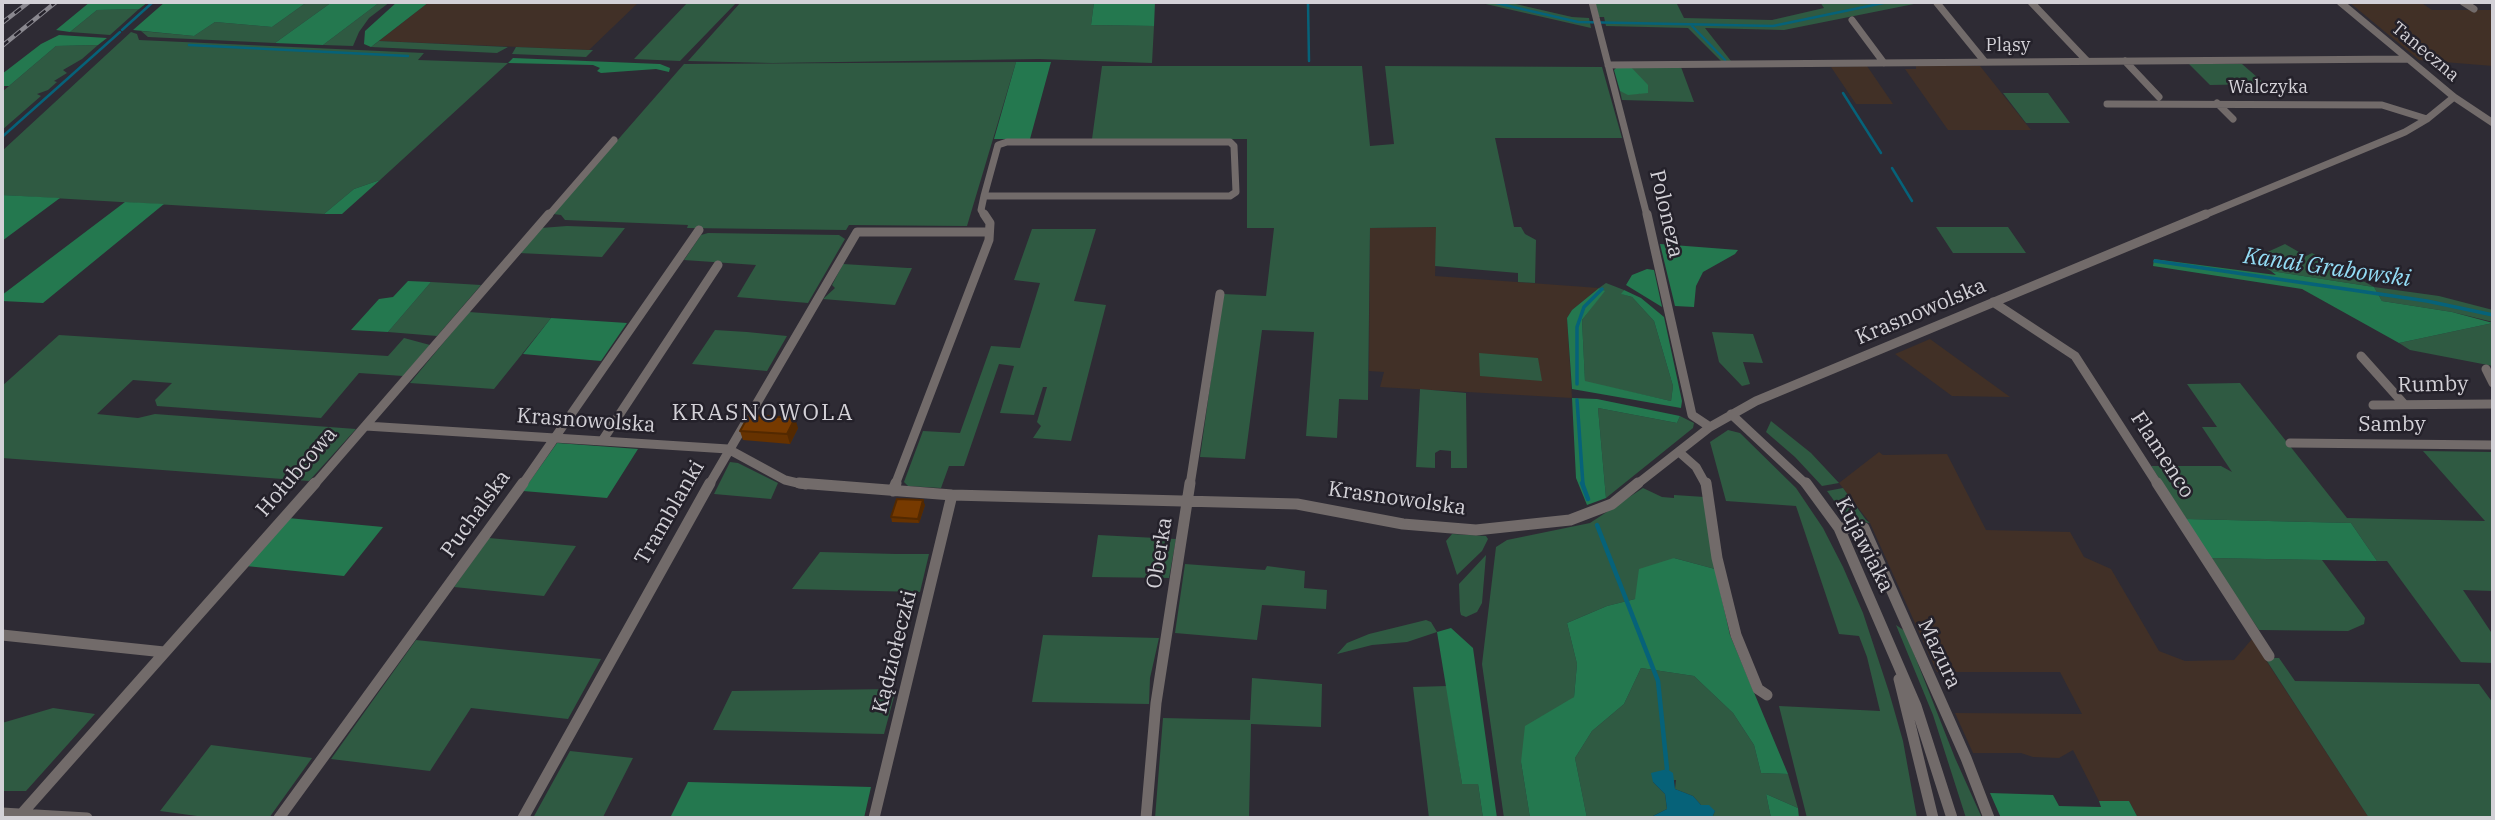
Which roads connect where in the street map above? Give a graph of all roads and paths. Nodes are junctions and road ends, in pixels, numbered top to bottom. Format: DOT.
graph roads {
  1 [pos="1592,2"];
  2 [pos="2031,2"];
  3 [pos="2340,2"];
  4 [pos="2463,2"];
  5 [pos="1937,3"];
  6 [pos="2474,9"];
  7 [pos="1852,20"];
  8 [pos="2408,59"];
  9 [pos="2087,61"];
  10 [pos="2125,61"];
  11 [pos="1985,62"];
  12 [pos="1884,63"];
  13 [pos="1608,65"];
  14 [pos="2159,97"];
  15 [pos="2454,97"];
  16 [pos="2217,103"];
  17 [pos="2107,104"];
  18 [pos="2233,119"];
  19 [pos="2427,119"];
  20 [pos="2493,123"];
  21 [pos="614,140"];
  22 [pos="984,196"];
  23 [pos="699,230"];
  24 [pos="989,232"];
  25 [pos="718,265"];
  26 [pos="1220,294"];
  27 [pos="1993,302"];
  28 [pos="2361,356"];
  29 [pos="2486,369"];
  30 [pos="2493,383"];
  31 [pos="2404,404"];
  32 [pos="2493,404"];
  33 [pos="2373,405"];
  34 [pos="1731,414"];
  35 [pos="366,426"];
  36 [pos="1710,427"];
  37 [pos="556,438"];
  38 [pos="602,441"];
  39 [pos="2290,443"];
  40 [pos="2493,445"];
  41 [pos="728,449"];
  42 [pos="1679,452"];
  43 [pos="893,491"];
  44 [pos="953,495"];
  45 [pos="1188,501"];
  46 [pos="1839,528"];
  47 [pos="2,635"];
  48 [pos="1890,645"];
  49 [pos="164,652"];
  50 [pos="2270,656"];
  51 [pos="1767,695"];
  52 [pos="2,813"];
  53 [pos="20,816"];
  54 [pos="87,818"];
  55 [pos="279,818"];
  56 [pos="523,818"];
  57 [pos="874,818"];
  58 [pos="1146,818"];
  59 [pos="1933,818"];
  60 [pos="1952,818"];
  61 [pos="1989,818"];
  1 -- 13 [label="street, Poloneza"];
  2 -- 9 [label="street"];
  3 -- 8 [label="street, Taneczna"];
  4 -- 6 [label="street"];
  5 -- 11 [label="street"];
  7 -- 12 [label="street"];
  8 -- 10 [label="street, Pląsy"];
  8 -- 15 [label="street, Taneczna"];
  9 -- 10 [label="street, Pląsy"];
  9 -- 11 [label="street, Pląsy"];
  10 -- 14 [label="street"];
  11 -- 12 [label="street, Pląsy"];
  12 -- 13 [label="street, Pląsy"];
  13 -- 36 [label="street, Poloneza"];
  15 -- 19 [label="street, Krasnowolska"];
  15 -- 20 [label="street, Taneczna"];
  16 -- 17 [label="street, Walczyka"];
  16 -- 18 [label="street"];
  16 -- 19 [label="street, Walczyka"];
  19 -- 27 [label="street, Krasnowolska"];
  21 -- 35 [label="street, Hołubcowa"];
  22 -- 22 [label="street"];
  22 -- 24 [label="street"];
  23 -- 37 [label="street, Puchalska"];
  24 -- 41 [label="street, Tramblanki"];
  24 -- 43 [label="street"];
  25 -- 38 [label="street"];
  26 -- 45 [label="street, Oberka"];
  27 -- 34 [label="street, Krasnowolska"];
  27 -- 50 [label="street, Flamenco"];
  28 -- 31 [label="street"];
  29 -- 30 [label="street"];
  31 -- 32 [label="street, Rumby"];
  31 -- 33 [label="street, Rumby"];
  34 -- 36 [label="street, Krasnowolska"];
  34 -- 46 [label="street, Kujawiaka"];
  35 -- 37 [label="street, Krasnowolska"];
  35 -- 49 [label="street, Hołubcowa"];
  36 -- 42 [label="street, Krasnowolska"];
  37 -- 38 [label="street, Krasnowolska"];
  37 -- 55 [label="street, Puchalska"];
  38 -- 41 [label="street, Krasnowolska"];
  39 -- 40 [label="street, Samby"];
  41 -- 43 [label="street, Krasnowolska"];
  41 -- 56 [label="street, Tramblanki"];
  42 -- 45 [label="street, Krasnowolska"];
  42 -- 51 [label="street"];
  43 -- 44 [label="street, Krasnowolska"];
  44 -- 45 [label="street, Krasnowolska"];
  44 -- 57 [label="street, Kądziołeczki"];
  45 -- 58 [label="street, Oberka"];
  46 -- 48 [label="street, Kujawiaka"];
  46 -- 61 [label="street, Mazura"];
  47 -- 49 [label="street"];
  48 -- 59 [label="street, Kujawiaka"];
  48 -- 60 [label="street, Kujawiaka"];
  49 -- 53 [label="street, Hołubcowa"];
  52 -- 53 [label="street"];
  53 -- 54 [label="street"];
}
